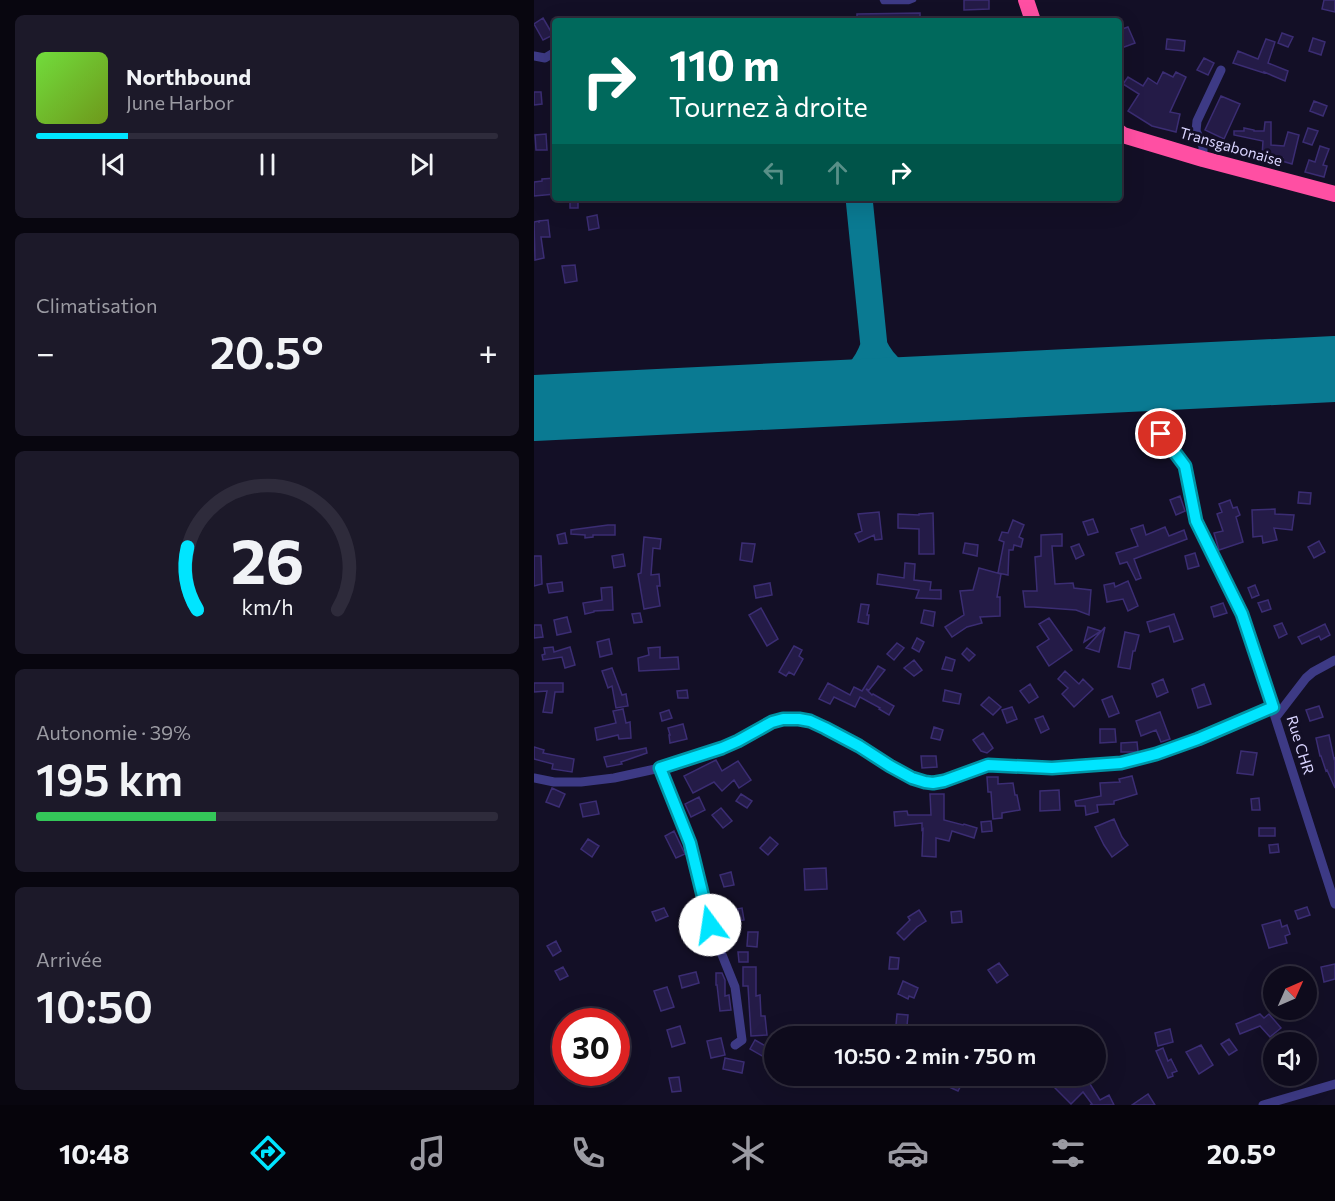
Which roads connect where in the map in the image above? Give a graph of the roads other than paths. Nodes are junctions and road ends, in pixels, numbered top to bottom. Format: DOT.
graph roads {
  1 [pos="882,0"];
  2 [pos="914,0"];
  3 [pos="1026,0"];
  4 [pos="1032,18"];
  5 [pos="552,54"];
  6 [pos="534,56"];
  7 [pos="1221,70"];
  8 [pos="1122,134"];
  9 [pos="1203,159"];
  10 [pos="1335,194"];
  11 [pos="1161,434"];
  12 [pos="1335,660"];
  13 [pos="1273,707"];
  14 [pos="1276,717"];
  15 [pos="660,768"];
  16 [pos="534,778"];
  17 [pos="1335,904"];
  18 [pos="735,1045"];
  19 [pos="1335,1084"];
  20 [pos="1263,1105"];
  1 -- 2 [label="lane"];
  3 -- 4 [label="highway"];
  5 -- 6 [label="street"];
  7 -- 9 [label="street"];
  8 -- 9 [label="highway, Transgabonaise"];
  9 -- 10 [label="highway, Transgabonaise"];
  11 -- 13 [label="street, Rue CHR"];
  12 -- 14 [label="street"];
  13 -- 14 [label="street, Rue CHR"];
  13 -- 15 [label="street"];
  14 -- 17 [label="street, Rue CHR"];
  15 -- 16 [label="street"];
  15 -- 18 [label="street"];
  19 -- 20 [label="street"];
}
